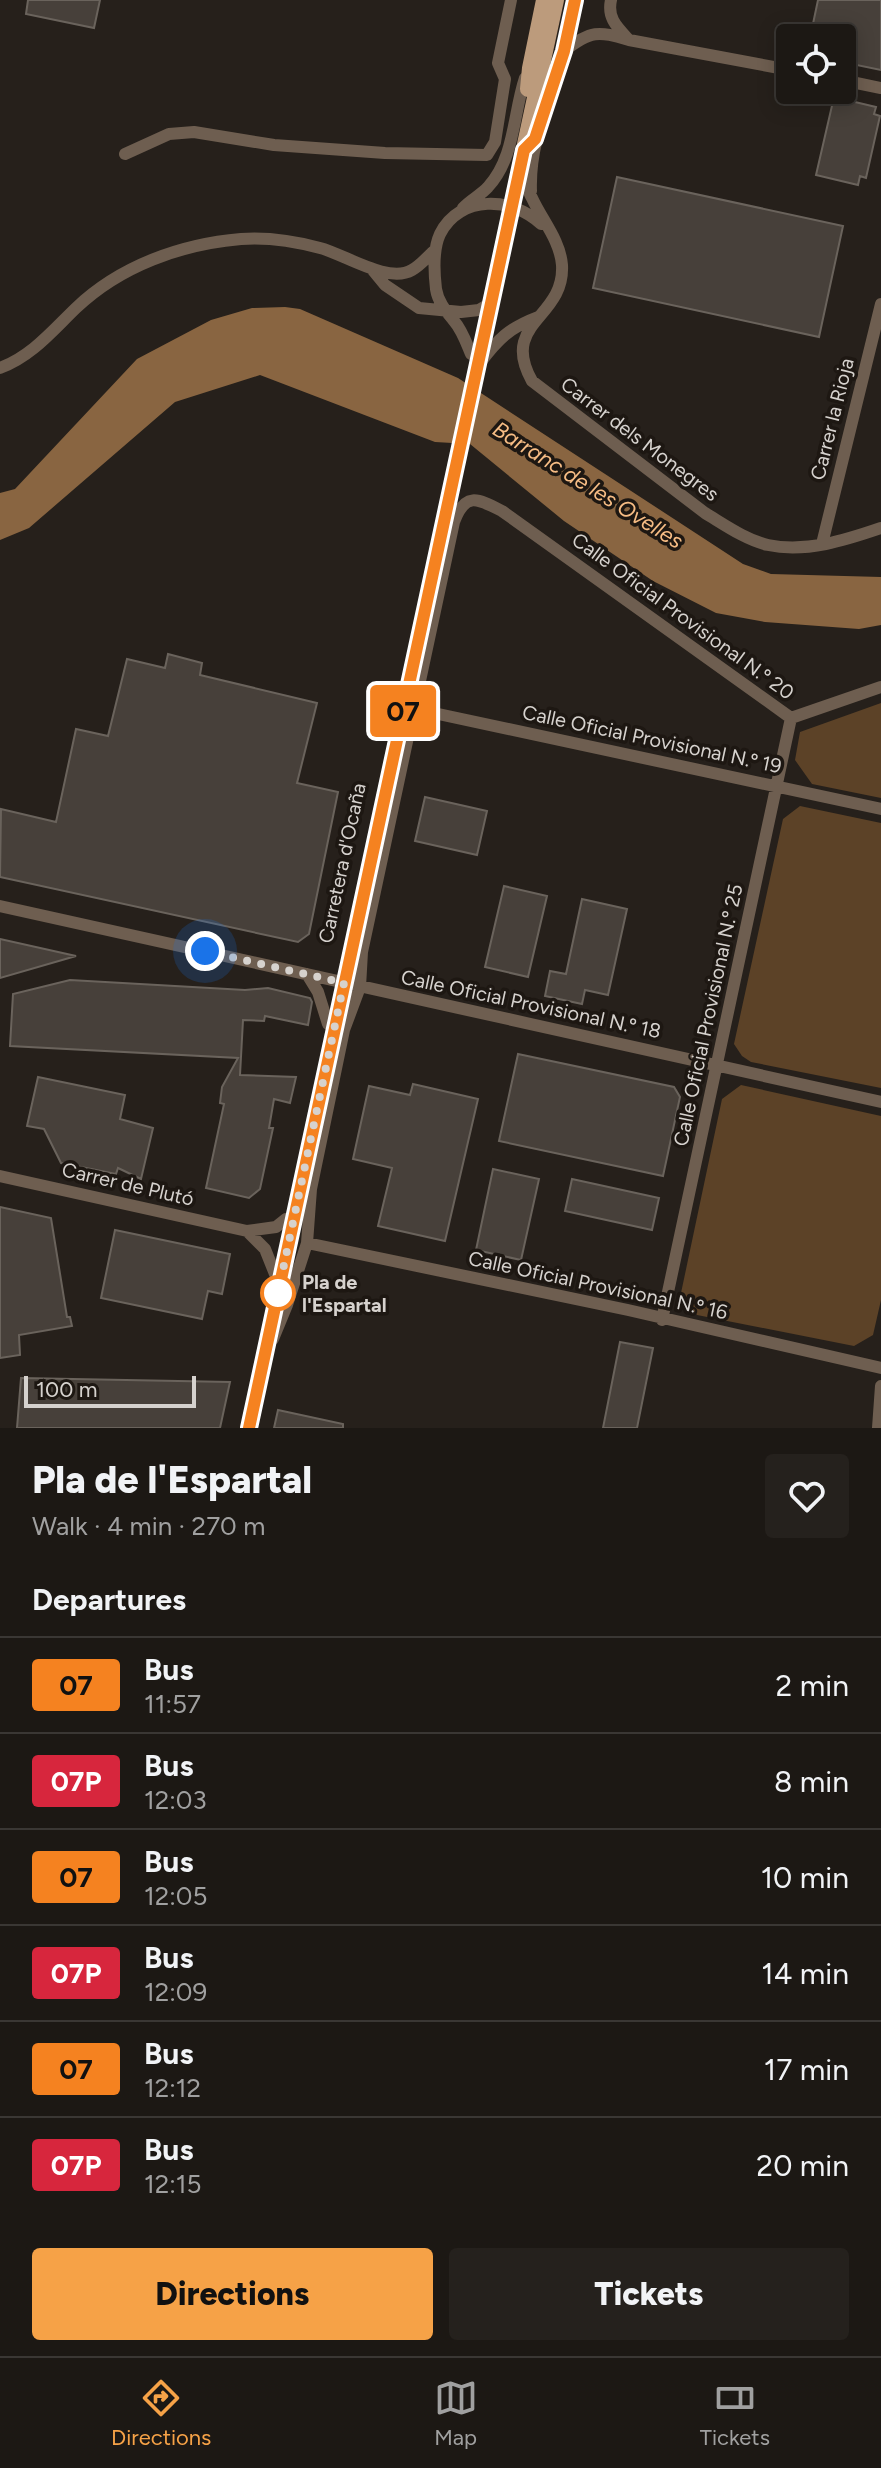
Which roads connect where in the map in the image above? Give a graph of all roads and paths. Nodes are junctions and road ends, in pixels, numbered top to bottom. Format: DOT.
graph roads {
  1 [pos="511,0"];
  2 [pos="544,0"];
  3 [pos="556,0"];
  4 [pos="575,0"];
  5 [pos="611,0"];
  6 [pos="629,40"];
  7 [pos="564,51"];
  8 [pos="776,67"];
  9 [pos="530,68"];
  10 [pos="856,83"];
  11 [pos="881,88"];
  12 [pos="530,144"];
  13 [pos="125,154"];
  14 [pos="520,170"];
  15 [pos="532,199"];
  16 [pos="508,205"];
  17 [pos="458,212"];
  18 [pos="552,234"];
  19 [pos="435,250"];
  20 [pos="371,268"];
  21 [pos="881,304"];
  22 [pos="485,306"];
  23 [pos="445,312"];
  24 [pos="538,317"];
  25 [pos="473,361"];
  26 [pos="0,368"];
  27 [pos="470,500"];
  28 [pos="881,528"];
  29 [pos="822,544"];
  30 [pos="881,687"];
  31 [pos="415,709"];
  32 [pos="791,718"];
  33 [pos="778,787"];
  34 [pos="881,809"];
  35 [pos="0,906"];
  36 [pos="307,974"];
  37 [pos="347,984"];
  38 [pos="328,1024"];
  39 [pos="717,1064"];
  40 [pos="881,1102"];
  41 [pos="0,1176"];
  42 [pos="286,1219"];
  43 [pos="247,1231"];
  44 [pos="307,1243"];
  45 [pos="275,1274"];
  46 [pos="662,1320"];
  47 [pos="262,1367"];
  48 [pos="881,1368"];
  49 [pos="881,1386"];
  50 [pos="241,1428"];
  51 [pos="249,1428"];
  52 [pos="878,1428"];
  1 -- 13 [label="street"];
  2 -- 9 [label="main road, Carretera d'Ocaña"];
  3 -- 12 [label="main road, Carretera d'Ocaña"];
  4 -- 7 [label="street, Carretera d'Ocaña"];
  5 -- 6 [label="street"];
  6 -- 7 [label="street"];
  6 -- 8 [label="street"];
  7 -- 12 [label="street, Carretera d'Ocaña"];
  9 -- 16 [label="main road, Carretera d'Ocaña"];
  9 -- 17 [label="street, Carretera d'Ocaña"];
  10 -- 11 [label="street"];
  12 -- 14 [label="main road, Carretera d'Ocaña"];
  12 -- 15 [label="street, Carretera d'Ocaña"];
  14 -- 15 [label="street"];
  14 -- 16 [label="main road, Carretera d'Ocaña"];
  15 -- 18 [label="street, Carretera d'Ocaña"];
  16 -- 17 [label="street"];
  16 -- 18 [label="street"];
  16 -- 22 [label="main road, Carretera d'Ocaña"];
  17 -- 19 [label="street, Carretera d'Ocaña"];
  18 -- 24 [label="street, Carrer dels Monegres"];
  19 -- 20 [label="street"];
  19 -- 23 [label="street"];
  20 -- 23 [label="street"];
  20 -- 26 [label="street"];
  21 -- 29 [label="street, Carrer la Rioja"];
  22 -- 23 [label="street"];
  22 -- 25 [label="main road, Carretera d'Ocaña"];
  23 -- 25 [label="street"];
  24 -- 25 [label="street"];
  24 -- 29 [label="street, Carrer dels Monegres"];
  25 -- 37 [label="main road, Carretera d'Ocaña"];
  27 -- 31 [label="street, Carretera d'Ocaña"];
  27 -- 32 [label="street, Calle Oficial Provisional N.º 20"];
  28 -- 29 [label="street, Carrer dels Monegres"];
  30 -- 32 [label="street, Calle Oficial Provisional N.º 20"];
  31 -- 33 [label="street, Calle Oficial Provisional N.º 19"];
  31 -- 37 [label="street, Carretera d'Ocaña"];
  32 -- 33 [label="street, Calle Oficial Provisional N.º 25"];
  33 -- 34 [label="street, Calle Oficial Provisional N.º 19"];
  33 -- 39 [label="street, Calle Oficial Provisional N.º 25"];
  35 -- 36 [label="street, Calle Oficial Provisional N.º 18"];
  36 -- 37 [label="street, Calle Oficial Provisional N.º 18"];
  36 -- 38 [label="street"];
  37 -- 38 [label="main road, Carretera d'Ocaña"];
  37 -- 39 [label="street, Calle Oficial Provisional N.º 18"];
  37 -- 44 [label="street, Carretera d'Ocaña"];
  37 -- 47 [label="main road, Carretera d'Ocaña"];
  38 -- 42 [label="main road, Carretera d'Ocaña"];
  39 -- 40 [label="street, Calle Oficial Provisional N.º 18"];
  39 -- 46 [label="street, Calle Oficial Provisional N.º 25"];
  41 -- 43 [label="street, Carrer de Plutó"];
  42 -- 43 [label="street, Carrer de Plutó"];
  42 -- 45 [label="main road, Carretera d'Ocaña"];
  43 -- 45 [label="street"];
  44 -- 46 [label="street, Calle Oficial Provisional N.º 16"];
  44 -- 47 [label="street, Carretera d'Ocaña"];
  45 -- 50 [label="main road, Carretera d'Ocaña"];
  46 -- 48 [label="street, Calle Oficial Provisional N.º 16"];
  47 -- 51 [label="main road, Carretera d'Ocaña"];
  49 -- 52 [label="street"];
}
